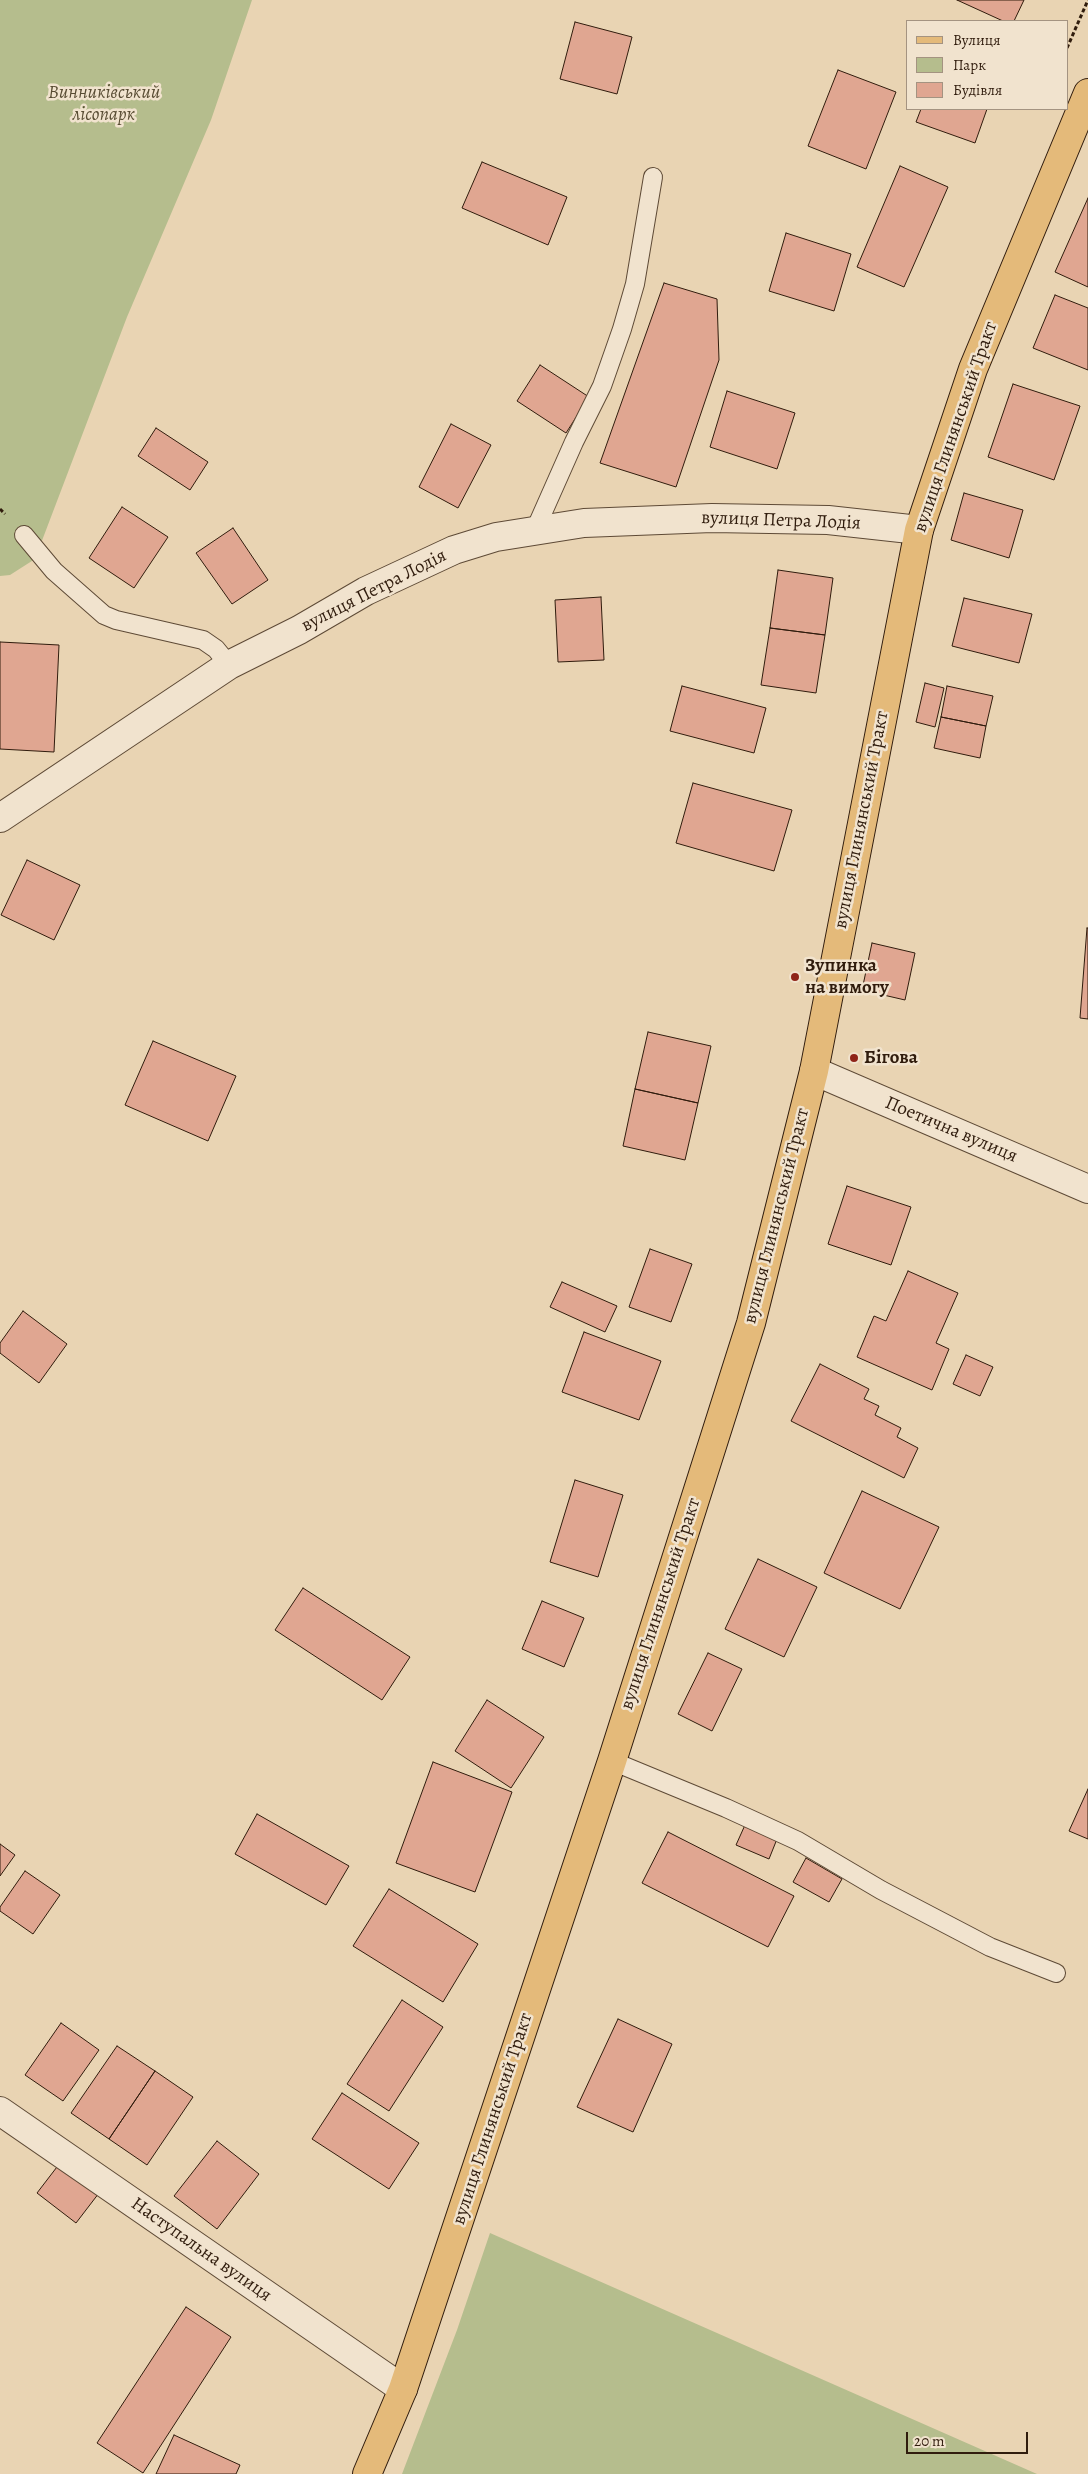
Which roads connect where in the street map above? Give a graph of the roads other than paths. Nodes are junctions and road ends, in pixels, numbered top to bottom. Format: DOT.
graph roads {
  1 [pos="1088,93"];
  2 [pos="653,177"];
  3 [pos="535,530"];
  4 [pos="919,530"];
  5 [pos="24,535"];
  6 [pos="229,665"];
  7 [pos="0,818"];
  8 [pos="814,1071"];
  9 [pos="1088,1189"];
  10 [pos="612,1761"];
  11 [pos="1056,1973"];
  12 [pos="0,2110"];
  13 [pos="402,2389"];
  14 [pos="367,2474"];
  1 -- 4 [label="main road, вулиця Глинянський Тракт"];
  2 -- 3 [label="lane"];
  3 -- 4 [label="street, вулиця Петра Лодія"];
  3 -- 6 [label="street, вулиця Петра Лодія"];
  4 -- 8 [label="main road, вулиця Глинянський Тракт"];
  5 -- 6 [label="lane"];
  6 -- 7 [label="street, вулиця Петра Лодія"];
  8 -- 9 [label="street, Поетична вулиця"];
  8 -- 10 [label="main road, вулиця Глинянський Тракт"];
  10 -- 11 [label="lane"];
  10 -- 13 [label="main road, вулиця Глинянський Тракт"];
  12 -- 13 [label="street, Наступальна вулиця"];
  13 -- 14 [label="main road, вулиця Глинянський Тракт"];
}
